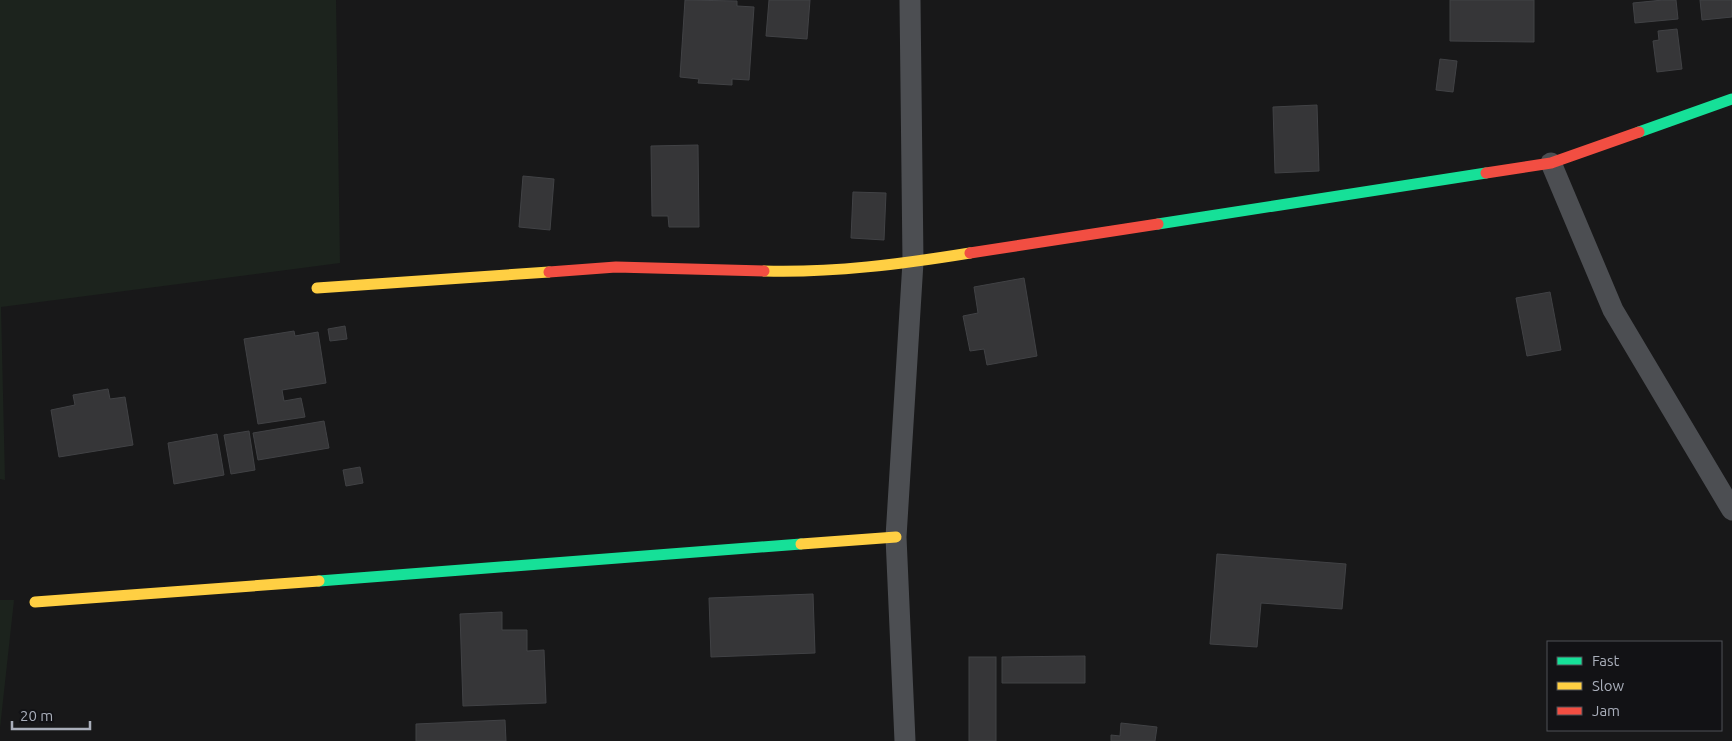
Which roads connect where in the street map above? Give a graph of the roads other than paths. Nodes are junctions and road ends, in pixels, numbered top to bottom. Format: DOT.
graph roads {
  1 [pos="910,0"];
  2 [pos="1732,99"];
  3 [pos="1551,163"];
  4 [pos="913,262"];
  5 [pos="317,288"];
  6 [pos="1732,510"];
  7 [pos="896,537"];
  8 [pos="35,602"];
  9 [pos="905,741"];
  1 -- 4 [label="street"];
  2 -- 3 [label="street"];
  3 -- 4 [label="street"];
  3 -- 6 [label="street"];
  4 -- 5 [label="street"];
  4 -- 7 [label="street"];
  7 -- 8 [label="street"];
  7 -- 9 [label="street"];
}
